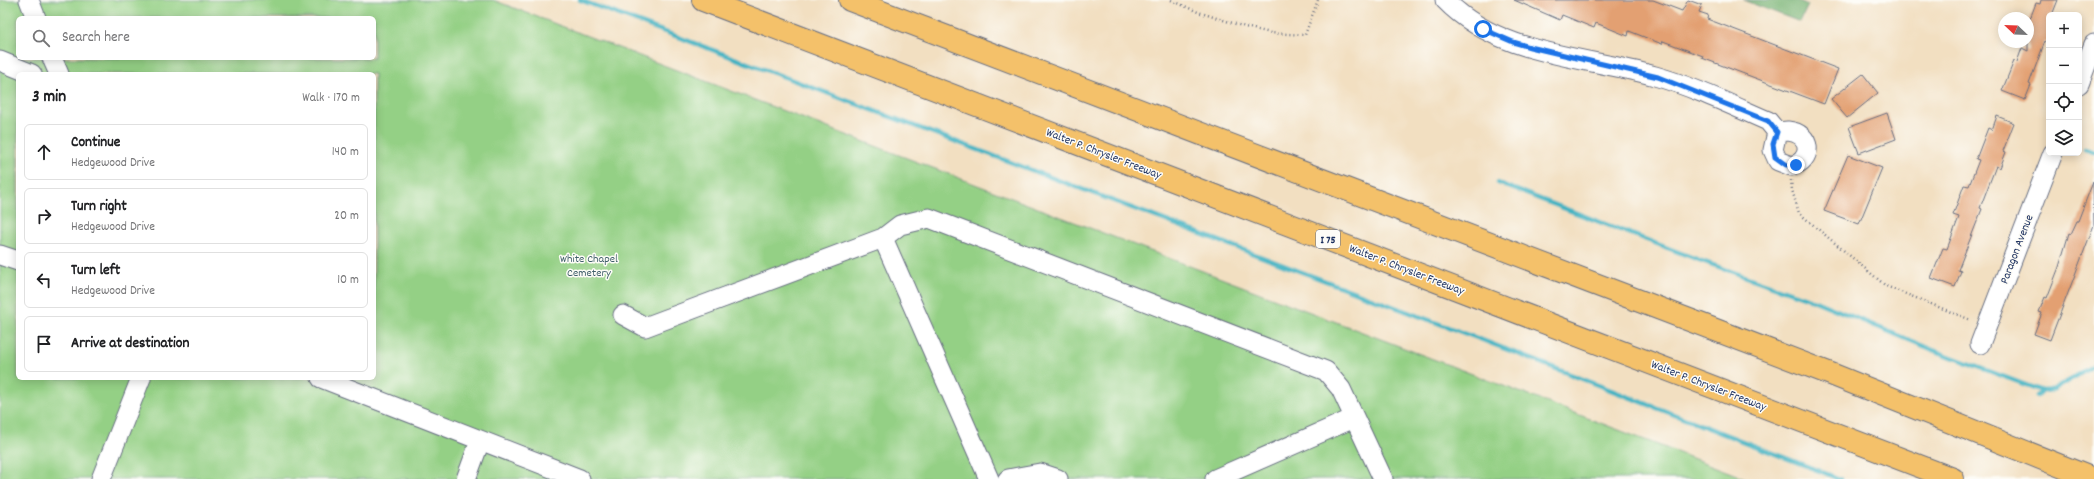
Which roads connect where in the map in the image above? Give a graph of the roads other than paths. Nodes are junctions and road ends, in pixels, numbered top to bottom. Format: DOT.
graph roads {
  1 [pos="29,0"];
  2 [pos="703,0"];
  3 [pos="850,0"];
  4 [pos="1444,0"];
  5 [pos="35,16"];
  6 [pos="2094,44"];
  7 [pos="53,60"];
  8 [pos="0,61"];
  9 [pos="27,72"];
  10 [pos="58,72"];
  11 [pos="2082,76"];
  12 [pos="1777,132"];
  13 [pos="2052,156"];
  14 [pos="883,238"];
  15 [pos="0,255"];
  16 [pos="16,260"];
  17 [pos="623,316"];
  18 [pos="1980,344"];
  19 [pos="140,380"];
  20 [pos="326,380"];
  21 [pos="1354,418"];
  22 [pos="480,441"];
  23 [pos="101,479"];
  24 [pos="466,479"];
  25 [pos="580,479"];
  26 [pos="989,479"];
  27 [pos="1008,479"];
  28 [pos="1058,479"];
  29 [pos="1215,479"];
  30 [pos="1382,479"];
  31 [pos="1953,479"];
  32 [pos="2093,479"];
  1 -- 5 [label="street"];
  2 -- 31 [label="highway, Walter P. Chrysler Freeway / I 75"];
  3 -- 32 [label="highway"];
  4 -- 12 [label="street"];
  6 -- 11 [label="street"];
  7 -- 10 [label="street"];
  8 -- 9 [label="street"];
  12 -- 12 [label="street"];
  13 -- 18 [label="street, Paragon Avenue"];
  14 -- 17 [label="street"];
  14 -- 21 [label="street"];
  14 -- 26 [label="street"];
  15 -- 16 [label="street"];
  19 -- 23 [label="street"];
  20 -- 22 [label="street"];
  21 -- 29 [label="street"];
  21 -- 30 [label="street"];
  22 -- 24 [label="street"];
  22 -- 25 [label="street"];
  27 -- 28 [label="street"];
}
